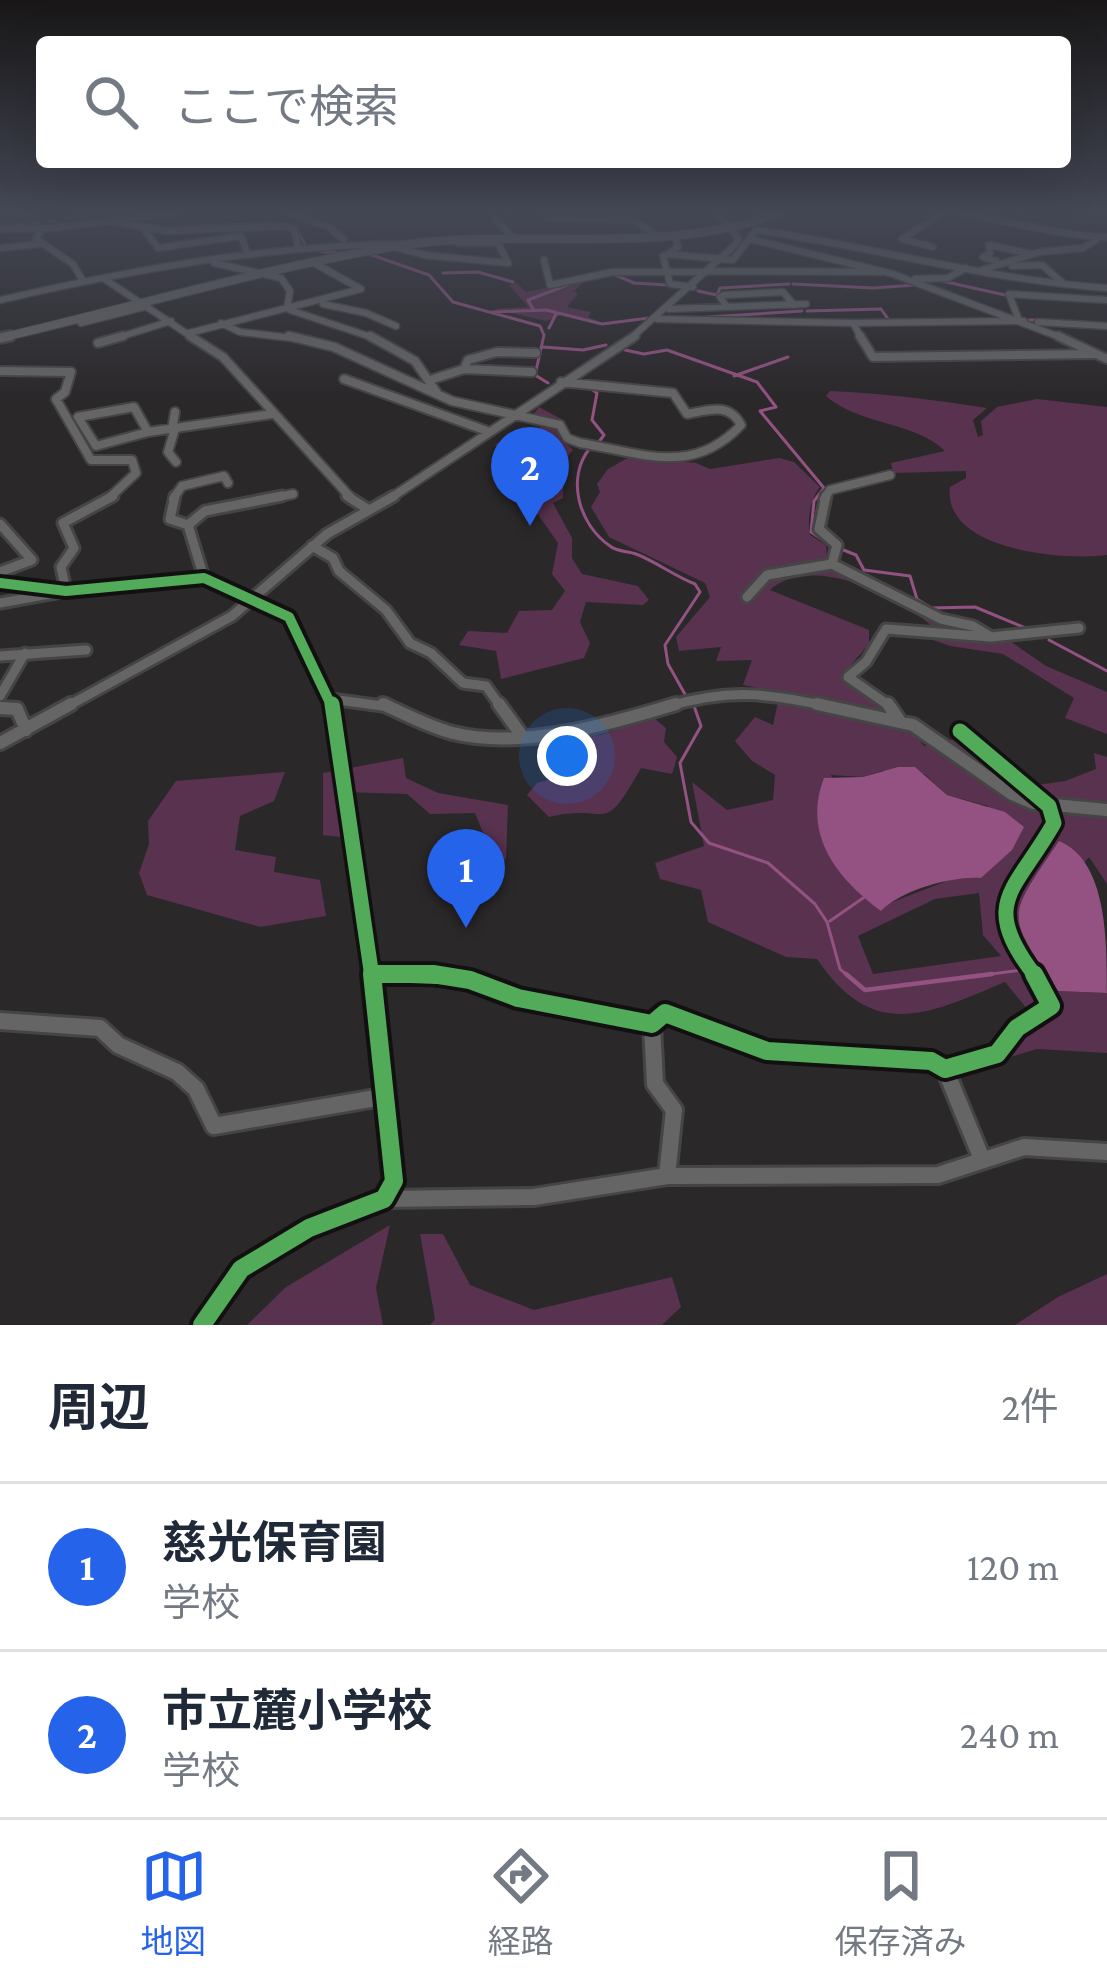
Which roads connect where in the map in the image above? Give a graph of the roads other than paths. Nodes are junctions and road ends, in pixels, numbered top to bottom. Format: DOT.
graph roads {
  1 [pos="670,274"];
  2 [pos="79,275"];
  3 [pos="122,275"];
  4 [pos="266,275"];
  5 [pos="271,275"];
  6 [pos="335,275"];
  7 [pos="551,275"];
  8 [pos="599,275"];
  9 [pos="705,275"];
  10 [pos="893,275"];
  11 [pos="954,275"];
  12 [pos="1000,275"];
  13 [pos="1014,275"];
  14 [pos="1053,275"];
  15 [pos="103,278"];
  16 [pos="906,279"];
  17 [pos="83,280"];
  18 [pos="1020,280"];
  19 [pos="692,286"];
  20 [pos="1066,286"];
  21 [pos="1107,288"];
  22 [pos="0,300"];
  23 [pos="1107,300"];
  24 [pos="314,303"];
  25 [pos="147,304"];
  26 [pos="806,304"];
  27 [pos="286,308"];
  28 [pos="669,309"];
  29 [pos="657,320"];
  30 [pos="1023,320"];
  31 [pos="79,321"];
  32 [pos="171,321"];
  33 [pos="221,323"];
  34 [pos="853,323"];
  35 [pos="396,326"];
  36 [pos="1107,326"];
  37 [pos="189,333"];
  38 [pos="0,338"];
  39 [pos="536,353"];
  40 [pos="1095,354"];
  41 [pos="1107,359"];
  42 [pos="464,369"];
  43 [pos="0,371"];
  44 [pos="532,372"];
  45 [pos="344,379"];
  46 [pos="405,379"];
  47 [pos="433,379"];
  48 [pos="560,382"];
  49 [pos="385,391"];
  50 [pos="437,393"];
  51 [pos="175,412"];
  52 [pos="272,414"];
  53 [pos="508,416"];
  54 [pos="173,431"];
  55 [pos="487,431"];
  56 [pos="148,432"];
  57 [pos="176,462"];
  58 [pos="890,475"];
  59 [pos="228,483"];
  60 [pos="292,494"];
  61 [pos="369,510"];
  62 [pos="0,524"];
  63 [pos="188,525"];
  64 [pos="312,546"];
  65 [pos="832,564"];
  66 [pos="0,572"];
  67 [pos="204,578"];
  68 [pos="0,583"];
  69 [pos="66,591"];
  70 [pos="747,597"];
  71 [pos="254,599"];
  72 [pos="0,603"];
  73 [pos="1079,628"];
  74 [pos="991,637"];
  75 [pos="86,650"];
  76 [pos="25,652"];
  77 [pos="0,656"];
  78 [pos="0,696"];
  79 [pos="331,699"];
  80 [pos="0,708"];
  81 [pos="898,720"];
  82 [pos="26,730"];
  83 [pos="960,731"];
  84 [pos="520,733"];
  85 [pos="0,743"];
  86 [pos="1049,806"];
  87 [pos="1107,810"];
  88 [pos="372,974"];
  89 [pos="0,1021"];
  90 [pos="652,1024"];
  91 [pos="945,1069"];
  92 [pos="387,1096"];
  93 [pos="1107,1151"];
  94 [pos="982,1159"];
  95 [pos="667,1176"];
  96 [pos="384,1198"];
  97 [pos="202,1325"];
  1 -- 19 [label="street"];
  2 -- 17 [label="street"];
  3 -- 15 [label="street"];
  4 -- 25 [label="main road"];
  5 -- 27 [label="street"];
  6 -- 24 [label="street"];
  7 -- 8 [label="street"];
  9 -- 19 [label="street"];
  10 -- 16 [label="street"];
  11 -- 16 [label="street"];
  12 -- 18 [label="street"];
  13 -- 18 [label="street"];
  14 -- 20 [label="street"];
  15 -- 17 [label="street"];
  15 -- 25 [label="street"];
  16 -- 30 [label="street"];
  17 -- 22 [label="street"];
  18 -- 20 [label="street"];
  19 -- 28 [label="street"];
  20 -- 21 [label="street"];
  23 -- 30 [label="street"];
  24 -- 27 [label="street"];
  24 -- 35 [label="street"];
  25 -- 31 [label="main road"];
  25 -- 32 [label="street"];
  26 -- 28 [label="street"];
  27 -- 33 [label="street"];
  27 -- 47 [label="street"];
  28 -- 29 [label="street"];
  29 -- 34 [label="street"];
  29 -- 48 [label="street"];
  30 -- 34 [label="street"];
  30 -- 36 [label="street"];
  30 -- 40 [label="street"];
  31 -- 32 [label="street"];
  31 -- 38 [label="main road"];
  32 -- 37 [label="street"];
  33 -- 37 [label="street"];
  33 -- 46 [label="street"];
  34 -- 40 [label="street"];
  37 -- 52 [label="street"];
  39 -- 42 [label="street"];
  40 -- 41 [label="street"];
  42 -- 44 [label="street"];
  42 -- 47 [label="street"];
  43 -- 69 [label="street"];
  45 -- 49 [label="street"];
  46 -- 49 [label="street"];
  46 -- 50 [label="street"];
  47 -- 50 [label="street"];
  48 -- 53 [label="street"];
  48 -- 53 [label="street"];
  49 -- 55 [label="street"];
  50 -- 53 [label="street"];
  51 -- 54 [label="street"];
  52 -- 54 [label="street"];
  52 -- 61 [label="street"];
  53 -- 55 [label="street"];
  54 -- 56 [label="street"];
  54 -- 57 [label="street"];
  55 -- 61 [label="street"];
  56 -- 56 [label="street"];
  58 -- 65 [label="street"];
  59 -- 63 [label="street"];
  60 -- 63 [label="street"];
  61 -- 64 [label="street"];
  62 -- 66 [label="street"];
  63 -- 67 [label="street"];
  64 -- 71 [label="street"];
  64 -- 84 [label="street"];
  65 -- 70 [label="street"];
  65 -- 74 [label="street"];
  67 -- 69 [label="street"];
  67 -- 71 [label="street"];
  68 -- 69 [label="street"];
  69 -- 72 [label="street"];
  71 -- 79 [label="street"];
  71 -- 82 [label="street"];
  73 -- 74 [label="street"];
  74 -- 81 [label="street"];
  75 -- 76 [label="street"];
  76 -- 77 [label="street"];
  76 -- 78 [label="street"];
  79 -- 84 [label="street"];
  79 -- 88 [label="street"];
  80 -- 82 [label="street"];
  81 -- 84 [label="street"];
  81 -- 86 [label="street"];
  82 -- 85 [label="street"];
  83 -- 86 [label="street"];
  86 -- 87 [label="street"];
  86 -- 91 [label="street"];
  88 -- 90 [label="street"];
  88 -- 92 [label="street"];
  89 -- 92 [label="street"];
  90 -- 91 [label="street"];
  90 -- 95 [label="street"];
  91 -- 94 [label="street"];
  92 -- 96 [label="street"];
  93 -- 94 [label="street"];
  94 -- 95 [label="street"];
  95 -- 96 [label="street"];
  96 -- 97 [label="street"];
}
